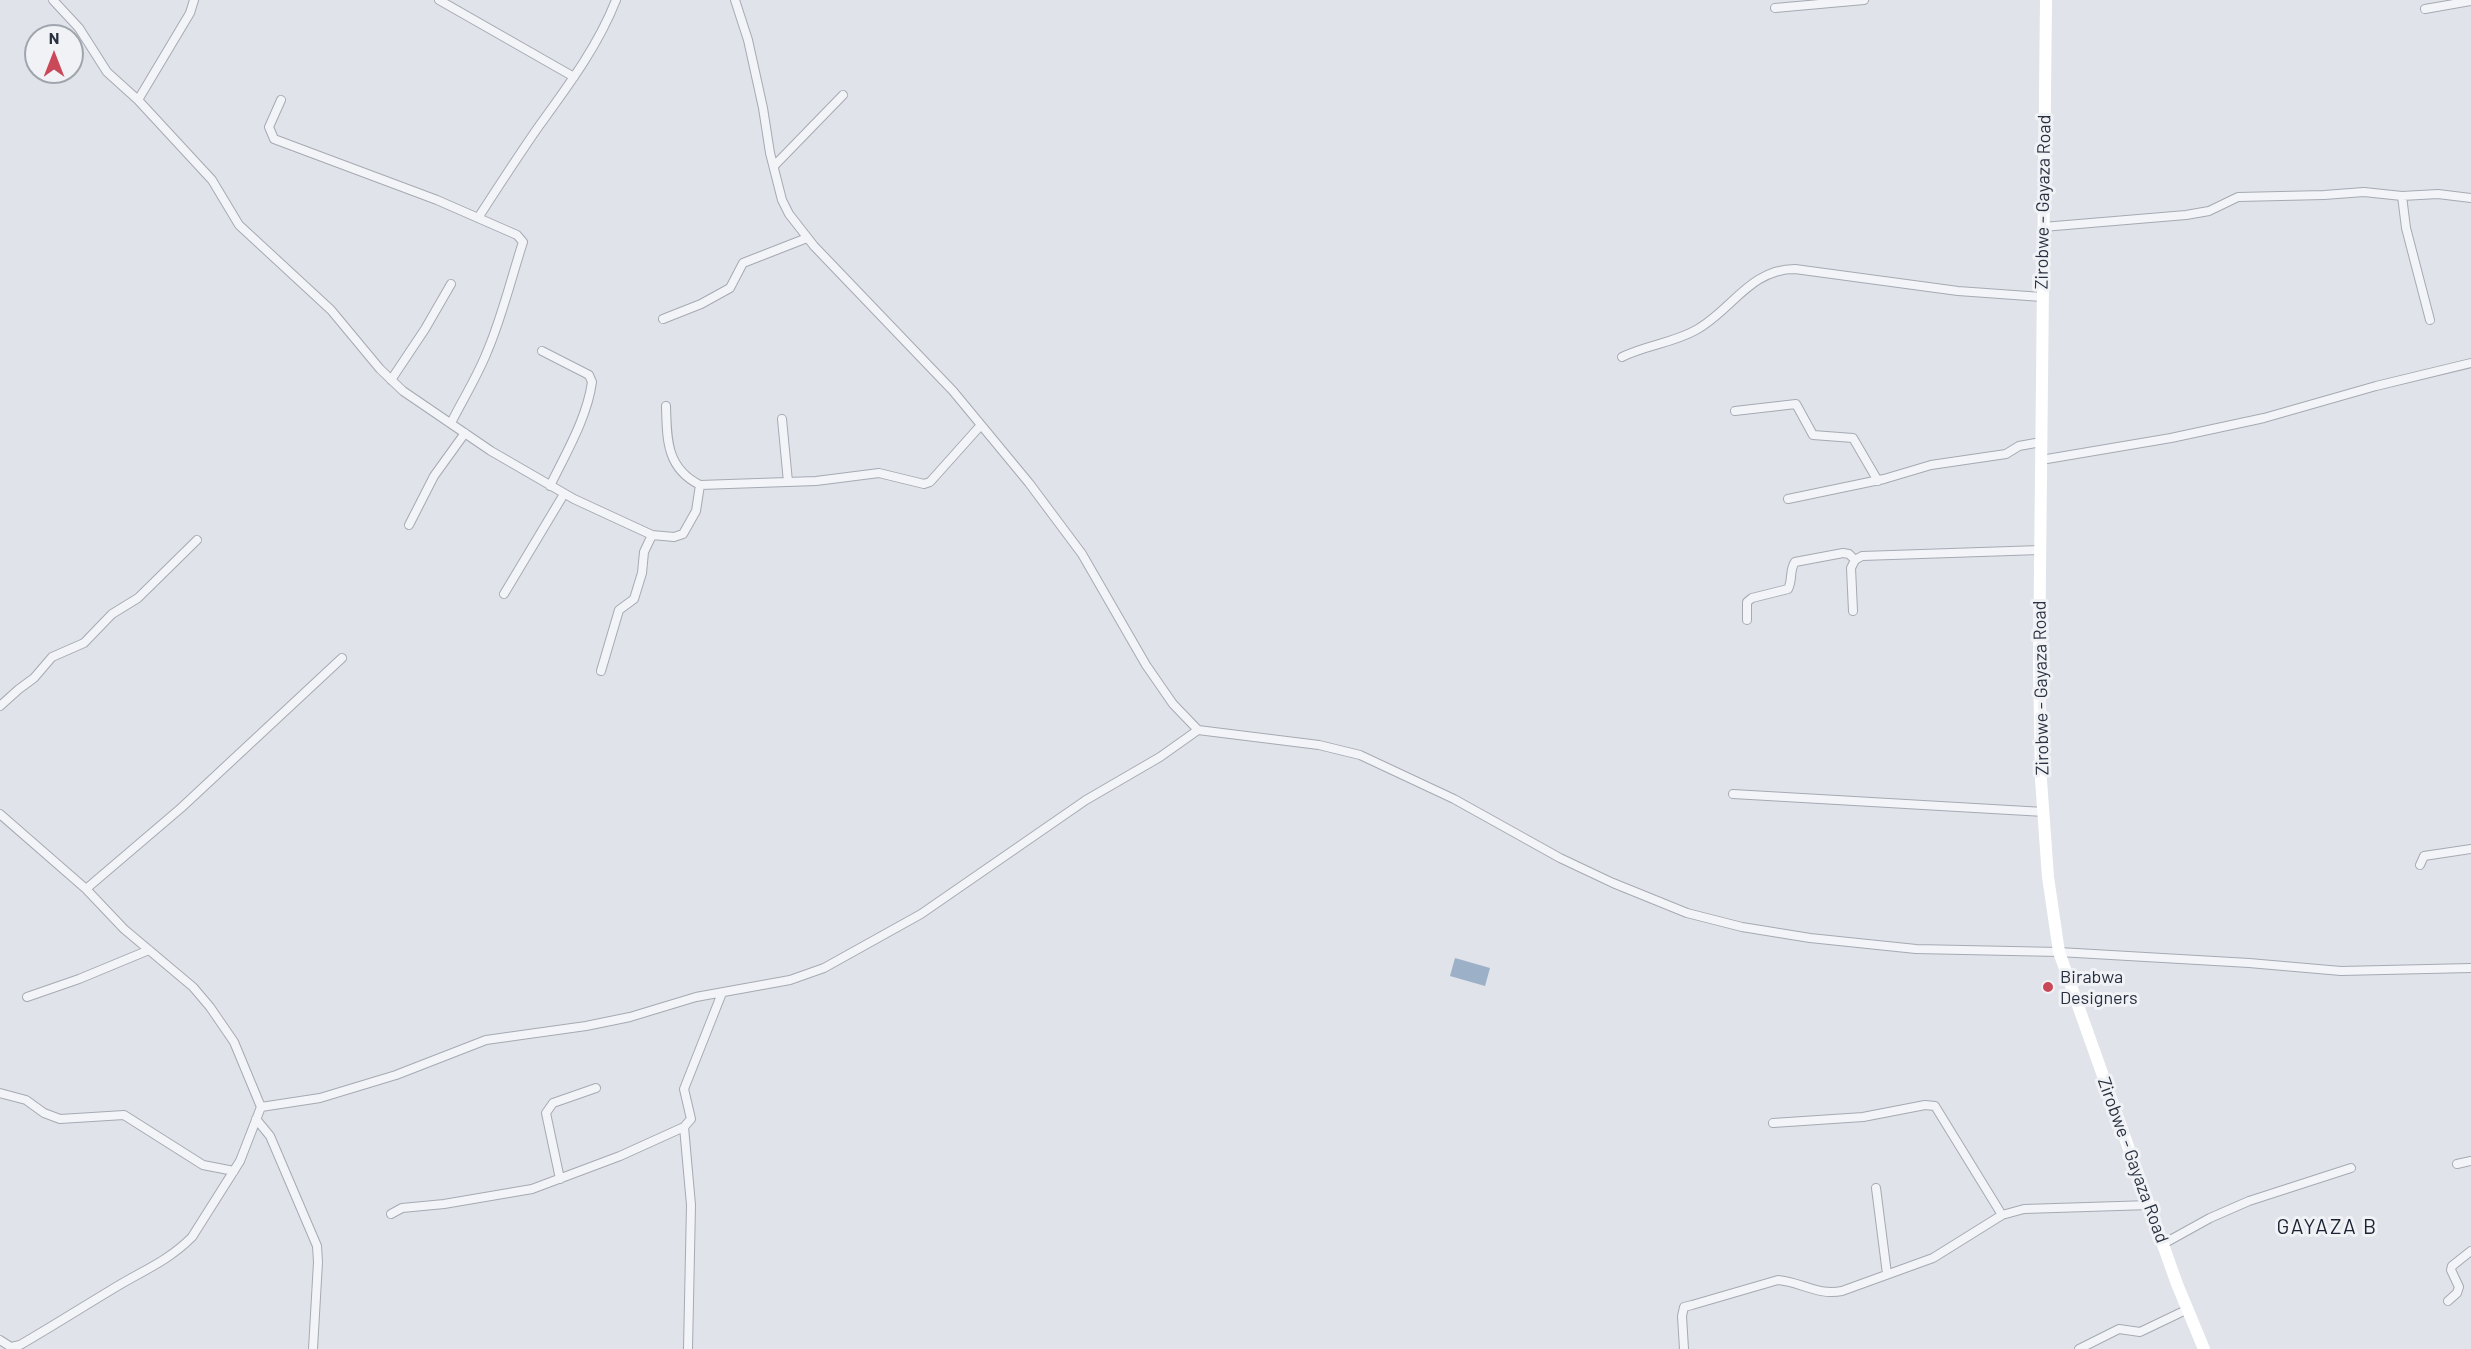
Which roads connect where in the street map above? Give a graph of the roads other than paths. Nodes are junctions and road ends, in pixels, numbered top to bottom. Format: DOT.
graph roads {
  1 [pos="53,0"];
  2 [pos="194,0"];
  3 [pos="438,0"];
  4 [pos="616,0"];
  5 [pos="735,0"];
  6 [pos="1864,0"];
  7 [pos="2046,0"];
  8 [pos="2471,1"];
  9 [pos="1775,8"];
  10 [pos="2425,9"];
  11 [pos="574,77"];
  12 [pos="843,95"];
  13 [pos="138,100"];
  14 [pos="281,100"];
  15 [pos="774,166"];
  16 [pos="2402,196"];
  17 [pos="2471,198"];
  18 [pos="478,218"];
  19 [pos="2043,227"];
  20 [pos="807,238"];
  21 [pos="451,284"];
  22 [pos="2042,297"];
  23 [pos="663,319"];
  24 [pos="2430,320"];
  25 [pos="542,351"];
  26 [pos="1622,357"];
  27 [pos="2471,363"];
  28 [pos="391,380"];
  29 [pos="666,406"];
  30 [pos="1735,411"];
  31 [pos="783,419"];
  32 [pos="451,423"];
  33 [pos="981,425"];
  34 [pos="465,433"];
  35 [pos="2042,442"];
  36 [pos="2041,460"];
  37 [pos="1878,480"];
  38 [pos="788,483"];
  39 [pos="700,485"];
  40 [pos="550,486"];
  41 [pos="564,494"];
  42 [pos="1788,499"];
  43 [pos="409,525"];
  44 [pos="652,535"];
  45 [pos="197,540"];
  46 [pos="2040,550"];
  47 [pos="1855,560"];
  48 [pos="504,594"];
  49 [pos="1853,611"];
  50 [pos="1747,620"];
  51 [pos="342,658"];
  52 [pos="601,671"];
  53 [pos="0,706"];
  54 [pos="1198,730"];
  55 [pos="1733,794"];
  56 [pos="2044,812"];
  57 [pos="0,814"];
  58 [pos="2471,849"];
  59 [pos="2420,865"];
  60 [pos="86,889"];
  61 [pos="148,950"];
  62 [pos="2059,952"];
  63 [pos="2471,968"];
  64 [pos="722,993"];
  65 [pos="27,997"];
  66 [pos="596,1088"];
  67 [pos="0,1093"];
  68 [pos="261,1107"];
  69 [pos="256,1119"];
  70 [pos="1773,1123"];
  71 [pos="684,1127"];
  72 [pos="2471,1161"];
  73 [pos="2457,1164"];
  74 [pos="2351,1168"];
  75 [pos="234,1171"];
  76 [pos="560,1179"];
  77 [pos="1876,1188"];
  78 [pos="2150,1205"];
  79 [pos="391,1214"];
  80 [pos="2002,1215"];
  81 [pos="2163,1244"];
  82 [pos="2471,1251"];
  83 [pos="1887,1274"];
  84 [pos="2448,1301"];
  85 [pos="2187,1310"];
  86 [pos="0,1340"];
  87 [pos="1,1349"];
  88 [pos="313,1349"];
  89 [pos="688,1349"];
  90 [pos="1684,1349"];
  91 [pos="2079,1349"];
  92 [pos="2204,1349"];
  1 -- 13 [label="street"];
  2 -- 13 [label="street"];
  3 -- 11 [label="street"];
  4 -- 11 [label="street"];
  5 -- 15 [label="street"];
  6 -- 9 [label="street"];
  7 -- 19 [label="street, Zirobwe - Gayaza Road"];
  8 -- 10 [label="street"];
  11 -- 18 [label="street"];
  12 -- 15 [label="street"];
  13 -- 28 [label="street"];
  14 -- 18 [label="street"];
  15 -- 20 [label="street"];
  16 -- 17 [label="street"];
  16 -- 19 [label="street"];
  16 -- 24 [label="street"];
  18 -- 32 [label="street"];
  19 -- 22 [label="street, Zirobwe - Gayaza Road"];
  20 -- 23 [label="street"];
  20 -- 33 [label="street"];
  21 -- 28 [label="street"];
  22 -- 26 [label="street"];
  22 -- 35 [label="street, Zirobwe - Gayaza Road"];
  25 -- 40 [label="street"];
  27 -- 36 [label="street"];
  28 -- 32 [label="street"];
  29 -- 39 [label="street"];
  30 -- 37 [label="street"];
  31 -- 38 [label="street"];
  32 -- 34 [label="street"];
  33 -- 38 [label="street"];
  33 -- 54 [label="street"];
  34 -- 40 [label="street"];
  34 -- 43 [label="street"];
  35 -- 36 [label="street, Zirobwe - Gayaza Road"];
  35 -- 37 [label="street"];
  36 -- 46 [label="street, Zirobwe - Gayaza Road"];
  37 -- 42 [label="street"];
  38 -- 39 [label="street"];
  39 -- 44 [label="street"];
  40 -- 41 [label="street"];
  41 -- 44 [label="street"];
  41 -- 48 [label="street"];
  44 -- 52 [label="street"];
  45 -- 53 [label="street"];
  46 -- 47 [label="street"];
  46 -- 56 [label="street, Zirobwe - Gayaza Road"];
  47 -- 49 [label="street"];
  47 -- 50 [label="street"];
  51 -- 60 [label="street"];
  54 -- 62 [label="street"];
  54 -- 64 [label="street"];
  55 -- 56 [label="street"];
  56 -- 62 [label="street, Zirobwe - Gayaza Road"];
  57 -- 60 [label="street"];
  58 -- 59 [label="street"];
  60 -- 61 [label="street"];
  61 -- 65 [label="street"];
  61 -- 68 [label="street"];
  62 -- 63 [label="street"];
  62 -- 78 [label="street, Zirobwe - Gayaza Road"];
  64 -- 68 [label="street"];
  64 -- 71 [label="street"];
  66 -- 76 [label="street"];
  67 -- 75 [label="street"];
  68 -- 69 [label="street"];
  69 -- 75 [label="street"];
  69 -- 88 [label="street"];
  70 -- 80 [label="street"];
  71 -- 76 [label="street"];
  71 -- 89 [label="street"];
  72 -- 73 [label="street"];
  74 -- 81 [label="street"];
  75 -- 86 [label="street"];
  76 -- 79 [label="street"];
  77 -- 83 [label="street"];
  78 -- 80 [label="street"];
  78 -- 81 [label="street, Zirobwe - Gayaza Road"];
  80 -- 83 [label="street"];
  81 -- 85 [label="street, Zirobwe - Gayaza Road"];
  82 -- 84 [label="street"];
  83 -- 90 [label="street"];
  85 -- 91 [label="street"];
  85 -- 92 [label="street, Zirobwe - Gayaza Road"];
  86 -- 87 [label="street"];
}
